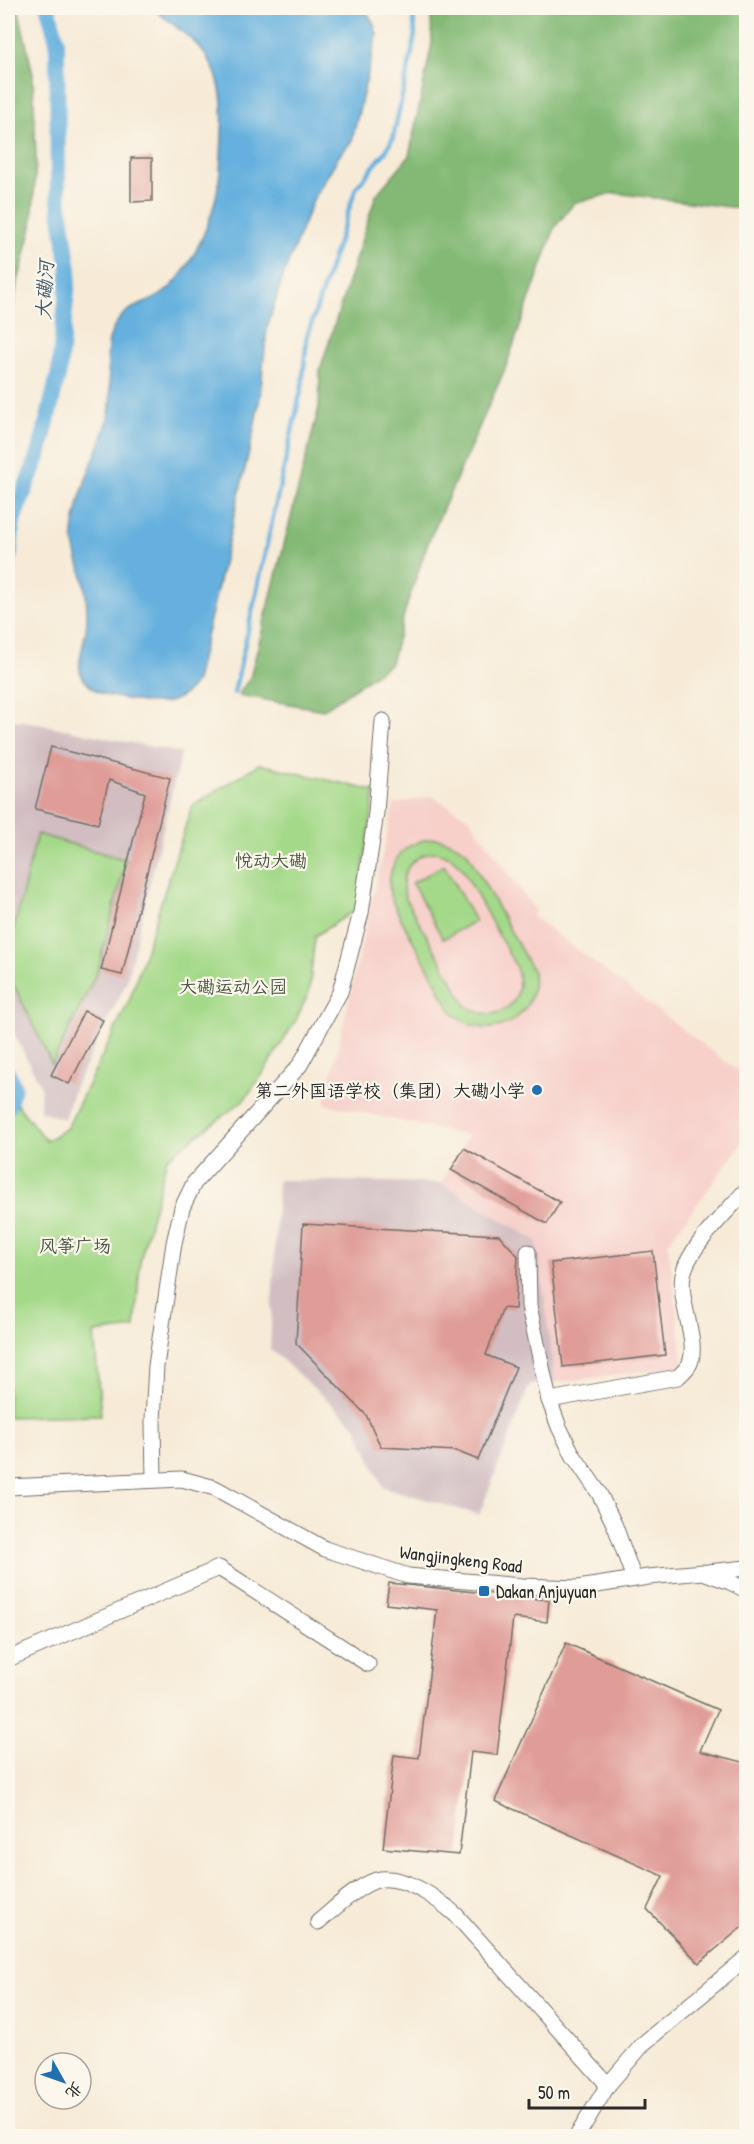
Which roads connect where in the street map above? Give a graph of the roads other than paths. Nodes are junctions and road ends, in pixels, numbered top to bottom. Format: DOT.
graph roads {
  1 [pos="383,721"];
  2 [pos="747,1190"];
  3 [pos="528,1252"];
  4 [pos="549,1400"];
  5 [pos="154,1480"];
  6 [pos="8,1487"];
  7 [pos="747,1568"];
  8 [pos="703,1572"];
  9 [pos="634,1579"];
  10 [pos="747,1590"];
  11 [pos="8,1659"];
  12 [pos="368,1664"];
  13 [pos="318,1922"];
  14 [pos="747,1958"];
  15 [pos="608,2085"];
  16 [pos="577,2136"];
  1 -- 5 [label="street"];
  2 -- 4 [label="street"];
  3 -- 4 [label="street"];
  4 -- 9 [label="street"];
  5 -- 6 [label="street, Wangjingkeng Road"];
  5 -- 9 [label="street, Wangjingkeng Road"];
  7 -- 8 [label="street"];
  8 -- 9 [label="street, Wangjingkeng Road"];
  8 -- 10 [label="street, Wangjingkeng Road"];
  11 -- 12 [label="street"];
  13 -- 15 [label="street"];
  14 -- 15 [label="street"];
  15 -- 16 [label="street"];
}
